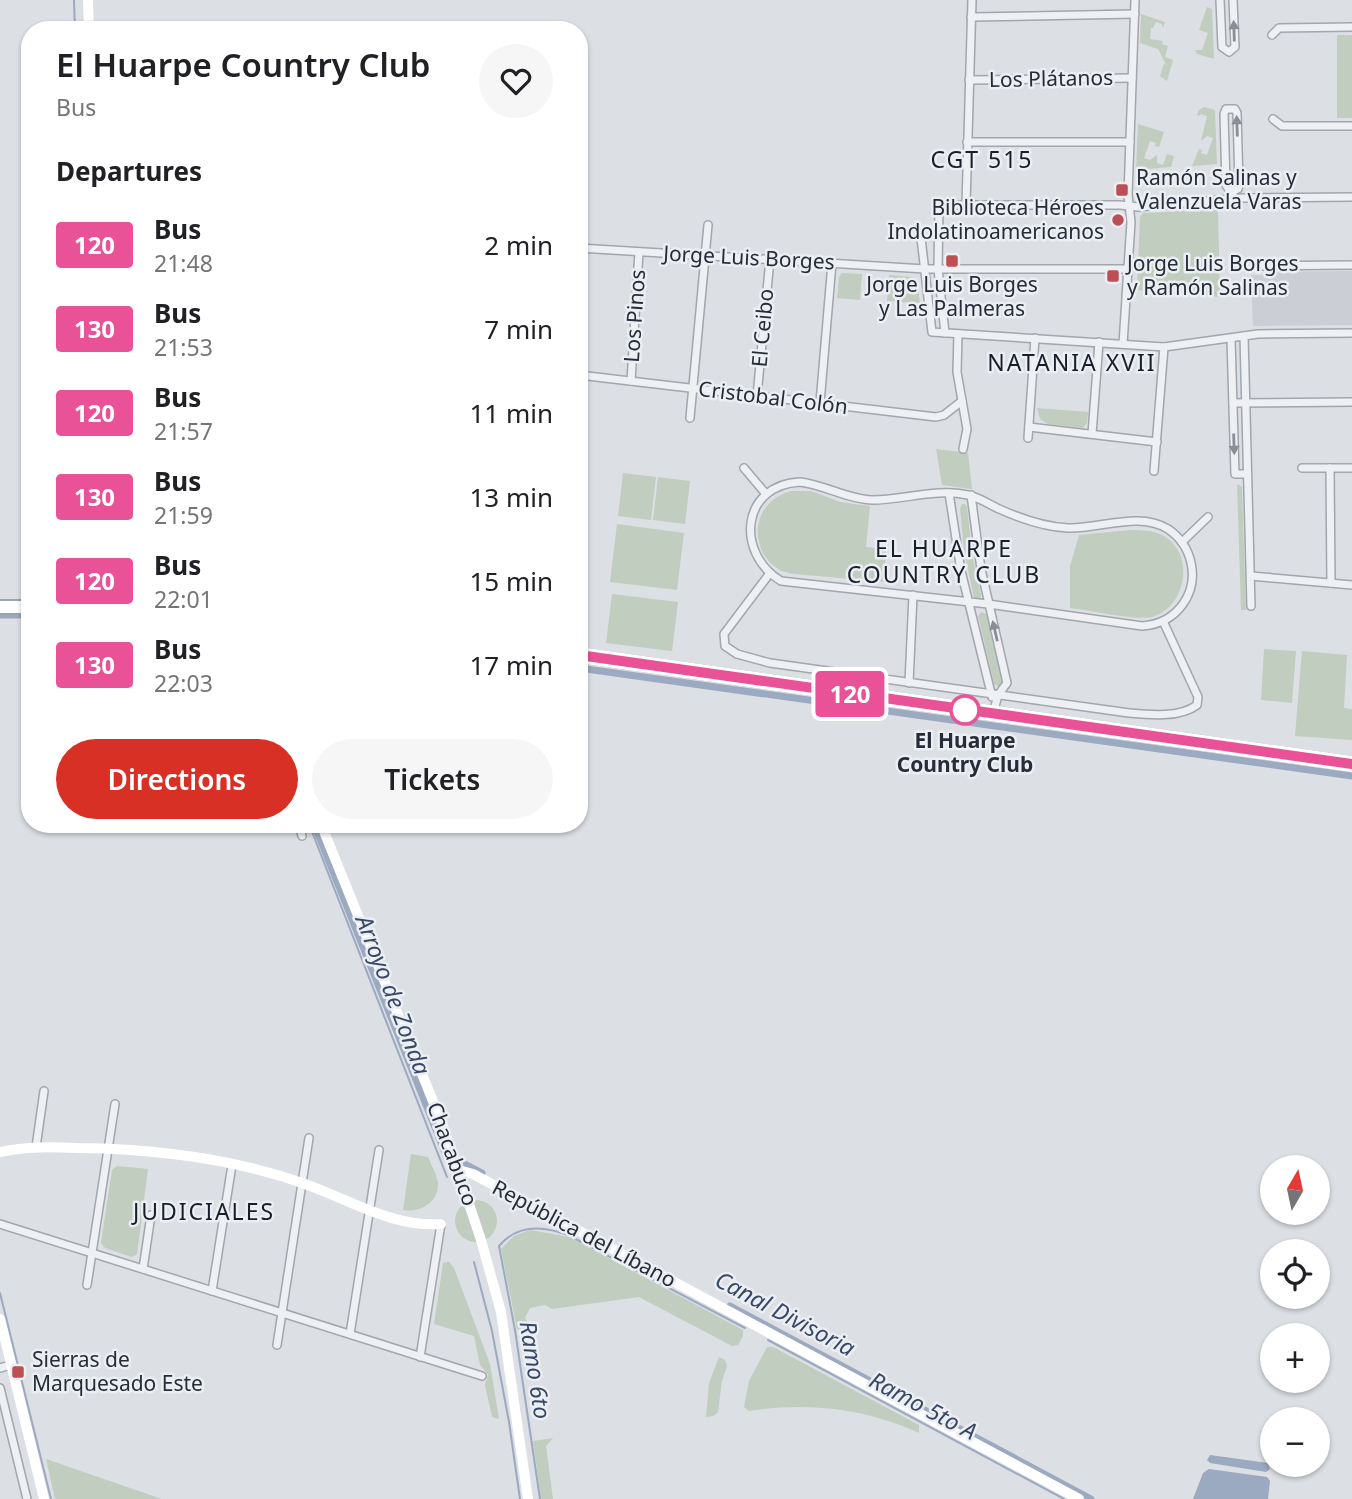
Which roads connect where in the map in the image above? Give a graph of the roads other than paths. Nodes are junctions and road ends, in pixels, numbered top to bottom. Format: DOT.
graph roads {
  1 [pos="88,0"];
  2 [pos="972,0"];
  3 [pos="1135,0"];
  4 [pos="1220,0"];
  5 [pos="1233,0"];
  6 [pos="1135,14"];
  7 [pos="971,17"];
  8 [pos="89,21"];
  9 [pos="1352,27"];
  10 [pos="1272,35"];
  11 [pos="1132,78"];
  12 [pos="969,80"];
  13 [pos="1273,119"];
  14 [pos="1352,125"];
  15 [pos="967,142"];
  16 [pos="1130,142"];
  17 [pos="1233,195"];
  18 [pos="1352,197"];
  19 [pos="966,205"];
  20 [pos="1130,206"];
  21 [pos="708,225"];
  22 [pos="922,239"];
  23 [pos="588,249"];
  24 [pos="639,252"];
  25 [pos="705,256"];
  26 [pos="770,260"];
  27 [pos="832,263"];
  28 [pos="1352,265"];
  29 [pos="1256,266"];
  30 [pos="925,269"];
  31 [pos="938,269"];
  32 [pos="1128,269"];
  33 [pos="944,333"];
  34 [pos="1352,333"];
  35 [pos="958,334"];
  36 [pos="1244,336"];
  37 [pos="1035,338"];
  38 [pos="1231,338"];
  39 [pos="1099,342"];
  40 [pos="1124,344"];
  41 [pos="1164,347"];
  42 [pos="588,376"];
  43 [pos="631,381"];
  44 [pos="693,388"];
  45 [pos="757,396"];
  46 [pos="962,401"];
  47 [pos="1233,402"];
  48 [pos="1352,402"];
  49 [pos="820,403"];
  50 [pos="1246,403"];
  51 [pos="690,418"];
  52 [pos="1029,427"];
  53 [pos="1092,434"];
  54 [pos="1028,438"];
  55 [pos="1157,442"];
  56 [pos="963,449"];
  57 [pos="744,468"];
  58 [pos="1302,468"];
  59 [pos="1330,468"];
  60 [pos="1352,468"];
  61 [pos="1154,471"];
  62 [pos="1247,474"];
  63 [pos="949,493"];
  64 [pos="766,494"];
  65 [pos="971,495"];
  66 [pos="1208,517"];
  67 [pos="1182,542"];
  68 [pos="770,573"];
  69 [pos="1251,576"];
  70 [pos="1331,583"];
  71 [pos="1352,585"];
  72 [pos="913,595"];
  73 [pos="970,603"];
  74 [pos="988,604"];
  75 [pos="1251,606"];
  76 [pos="0,607"];
  77 [pos="21,607"];
  78 [pos="1163,621"];
  79 [pos="588,656"];
  80 [pos="909,683"];
  81 [pos="995,694"];
  82 [pos="994,710"];
  83 [pos="1352,764"];
  84 [pos="301,833"];
  85 [pos="325,833"];
  86 [pos="302,836"];
  87 [pos="44,1091"];
  88 [pos="115,1104"];
  89 [pos="309,1138"];
  90 [pos="36,1147"];
  91 [pos="108,1148"];
  92 [pos="379,1150"];
  93 [pos="0,1152"];
  94 [pos="232,1165"];
  95 [pos="459,1170"];
  96 [pos="302,1183"];
  97 [pos="370,1209"];
  98 [pos="151,1215"];
  99 [pos="0,1224"];
  100 [pos="441,1224"];
  101 [pos="92,1253"];
  102 [pos="143,1269"];
  103 [pos="87,1285"];
  104 [pos="212,1291"];
  105 [pos="282,1312"];
  106 [pos="0,1319"];
  107 [pos="350,1334"];
  108 [pos="277,1345"];
  109 [pos="421,1357"];
  110 [pos="6,1366"];
  111 [pos="482,1376"];
  112 [pos="0,1388"];
  113 [pos="12,1435"];
  114 [pos="0,1437"];
  115 [pos="1075,1498"];
  116 [pos="27,1499"];
  117 [pos="44,1499"];
  118 [pos="528,1499"];
  1 -- 8 [label="street"];
  2 -- 7 [label="street"];
  3 -- 6 [label="street"];
  4 -- 5 [label="street, one-way"];
  6 -- 7 [label="street"];
  6 -- 11 [label="street"];
  7 -- 12 [label="street"];
  9 -- 10 [label="street"];
  11 -- 12 [label="street, Los Plátanos"];
  11 -- 16 [label="street"];
  12 -- 15 [label="street"];
  13 -- 14 [label="street"];
  15 -- 16 [label="street"];
  15 -- 19 [label="street"];
  16 -- 20 [label="street"];
  17 -- 17 [label="street, one-way"];
  17 -- 18 [label="street"];
  17 -- 20 [label="street"];
  19 -- 20 [label="street"];
  19 -- 31 [label="street"];
  20 -- 32 [label="street"];
  21 -- 25 [label="street"];
  22 -- 30 [label="street"];
  23 -- 24 [label="street, Jorge Luis Borges"];
  24 -- 25 [label="street, Jorge Luis Borges"];
  24 -- 43 [label="street, Los Pinos"];
  25 -- 26 [label="street, Jorge Luis Borges"];
  25 -- 44 [label="street"];
  26 -- 27 [label="street, Jorge Luis Borges"];
  26 -- 45 [label="street, El Ceibo"];
  27 -- 30 [label="street, Jorge Luis Borges"];
  27 -- 49 [label="street"];
  28 -- 29 [label="street"];
  30 -- 31 [label="street, Jorge Luis Borges"];
  30 -- 33 [label="street"];
  31 -- 32 [label="street, Jorge Luis Borges"];
  31 -- 33 [label="street"];
  32 -- 40 [label="street"];
  33 -- 35 [label="street"];
  34 -- 36 [label="street"];
  35 -- 37 [label="street"];
  35 -- 46 [label="street"];
  36 -- 38 [label="street"];
  36 -- 50 [label="street"];
  37 -- 39 [label="street"];
  37 -- 52 [label="street"];
  38 -- 41 [label="street"];
  38 -- 47 [label="street"];
  39 -- 40 [label="street"];
  39 -- 53 [label="street"];
  40 -- 41 [label="street"];
  41 -- 55 [label="street"];
  42 -- 43 [label="street, Cristobal Colón"];
  43 -- 44 [label="street, Cristobal Colón"];
  44 -- 45 [label="street, Cristobal Colón"];
  44 -- 51 [label="street"];
  45 -- 49 [label="street, Cristobal Colón"];
  46 -- 49 [label="street, Cristobal Colón"];
  46 -- 56 [label="street"];
  47 -- 50 [label="street"];
  47 -- 62 [label="street, one-way"];
  48 -- 50 [label="street"];
  50 -- 62 [label="street"];
  52 -- 53 [label="street"];
  52 -- 54 [label="street"];
  53 -- 55 [label="street"];
  55 -- 61 [label="street"];
  57 -- 64 [label="street"];
  58 -- 59 [label="street"];
  59 -- 60 [label="street"];
  59 -- 70 [label="street"];
  62 -- 69 [label="street"];
  63 -- 64 [label="street"];
  63 -- 65 [label="street"];
  63 -- 73 [label="street"];
  64 -- 68 [label="street"];
  65 -- 67 [label="street"];
  65 -- 74 [label="street"];
  66 -- 67 [label="street"];
  67 -- 78 [label="street"];
  68 -- 72 [label="street"];
  68 -- 80 [label="street"];
  69 -- 70 [label="street"];
  69 -- 75 [label="street"];
  70 -- 71 [label="street"];
  72 -- 73 [label="street"];
  72 -- 80 [label="street"];
  73 -- 74 [label="street"];
  73 -- 81 [label="street"];
  74 -- 78 [label="street"];
  81 -- 74 [label="street, one-way"];
  76 -- 77 [label="main road"];
  78 -- 81 [label="street"];
  79 -- 82 [label="main road"];
  80 -- 81 [label="street"];
  81 -- 82 [label="street"];
  82 -- 83 [label="main road"];
  84 -- 86 [label="street"];
  85 -- 95 [label="street, Chacabuco"];
  87 -- 90 [label="street"];
  88 -- 91 [label="street"];
  89 -- 96 [label="street"];
  90 -- 91 [label="street"];
  90 -- 93 [label="street"];
  91 -- 94 [label="street"];
  91 -- 101 [label="street"];
  92 -- 97 [label="street"];
  94 -- 96 [label="street"];
  94 -- 104 [label="street"];
  95 -- 115 [label="street, República del Líbano"];
  95 -- 118 [label="street, Chacabuco"];
  96 -- 97 [label="street"];
  96 -- 105 [label="street"];
  97 -- 100 [label="street"];
  97 -- 107 [label="street"];
  98 -- 102 [label="street"];
  99 -- 101 [label="street"];
  100 -- 109 [label="street"];
  101 -- 102 [label="street"];
  101 -- 103 [label="street"];
  102 -- 104 [label="street"];
  104 -- 105 [label="street"];
  105 -- 107 [label="street"];
  105 -- 108 [label="street"];
  106 -- 110 [label="street"];
  107 -- 109 [label="street"];
  109 -- 111 [label="street"];
  110 -- 117 [label="street"];
  112 -- 113 [label="street"];
  113 -- 114 [label="street"];
  113 -- 116 [label="street"];
}
